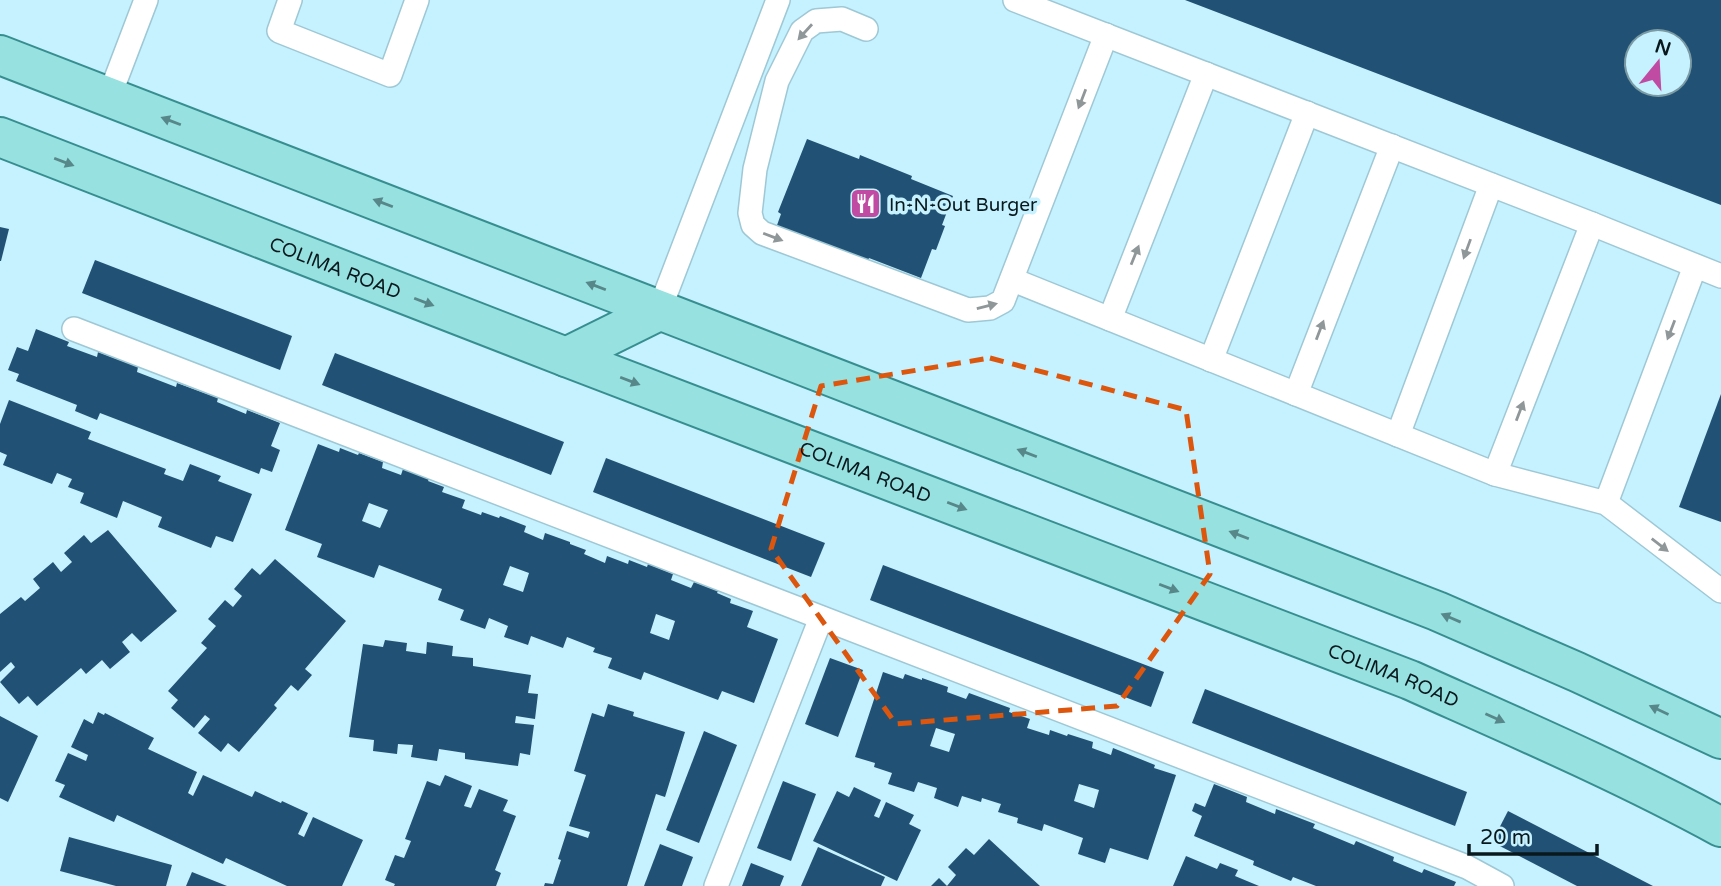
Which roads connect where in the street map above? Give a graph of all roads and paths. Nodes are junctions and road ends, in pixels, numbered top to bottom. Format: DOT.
graph roads {
  1 [pos="146,0"];
  2 [pos="290,0"];
  3 [pos="417,0"];
  4 [pos="778,0"];
  5 [pos="1015,0"];
  6 [pos="866,29"];
  7 [pos="1106,35"];
  8 [pos="0,55"];
  9 [pos="1206,74"];
  10 [pos="109,97"];
  11 [pos="1307,113"];
  12 [pos="0,137"];
  13 [pos="1392,146"];
  14 [pos="1491,185"];
  15 [pos="1592,224"];
  16 [pos="1695,266"];
  17 [pos="1721,276"];
  18 [pos="1013,280"];
  19 [pos="659,311"];
  20 [pos="1110,319"];
  21 [pos="74,329"];
  22 [pos="566,357"];
  23 [pos="1211,360"];
  24 [pos="1296,394"];
  25 [pos="1398,435"];
  26 [pos="1495,474"];
  27 [pos="1606,503"];
  28 [pos="1721,591"];
  29 [pos="821,618"];
  30 [pos="1721,739"];
  31 [pos="1721,827"];
  32 [pos="716,886"];
  33 [pos="1502,886"];
  1 -- 10 [label="lane"];
  2 -- 3 [label="lane"];
  4 -- 19 [label="lane"];
  5 -- 7 [label="lane"];
  6 -- 18 [label="lane, one-way"];
  7 -- 9 [label="lane"];
  7 -- 18 [label="lane, one-way"];
  8 -- 10 [label="main road"];
  9 -- 11 [label="lane"];
  20 -- 9 [label="lane, one-way"];
  19 -- 10 [label="main road, one-way"];
  11 -- 13 [label="lane"];
  11 -- 23 [label="lane"];
  12 -- 22 [label="main road, COLIMA ROAD, one-way"];
  13 -- 14 [label="lane"];
  24 -- 13 [label="lane, one-way"];
  14 -- 15 [label="lane"];
  14 -- 25 [label="lane, one-way"];
  15 -- 16 [label="lane"];
  26 -- 15 [label="lane, one-way"];
  16 -- 17 [label="lane"];
  16 -- 27 [label="lane, one-way"];
  18 -- 20 [label="lane"];
  19 -- 22 [label="main road"];
  30 -- 19 [label="main road, one-way"];
  20 -- 23 [label="lane"];
  21 -- 29 [label="lane"];
  22 -- 31 [label="main road, COLIMA ROAD, one-way"];
  23 -- 24 [label="lane"];
  24 -- 25 [label="lane"];
  25 -- 26 [label="lane"];
  26 -- 27 [label="lane"];
  27 -- 28 [label="lane, one-way"];
  29 -- 32 [label="lane"];
  29 -- 33 [label="lane"];
}
